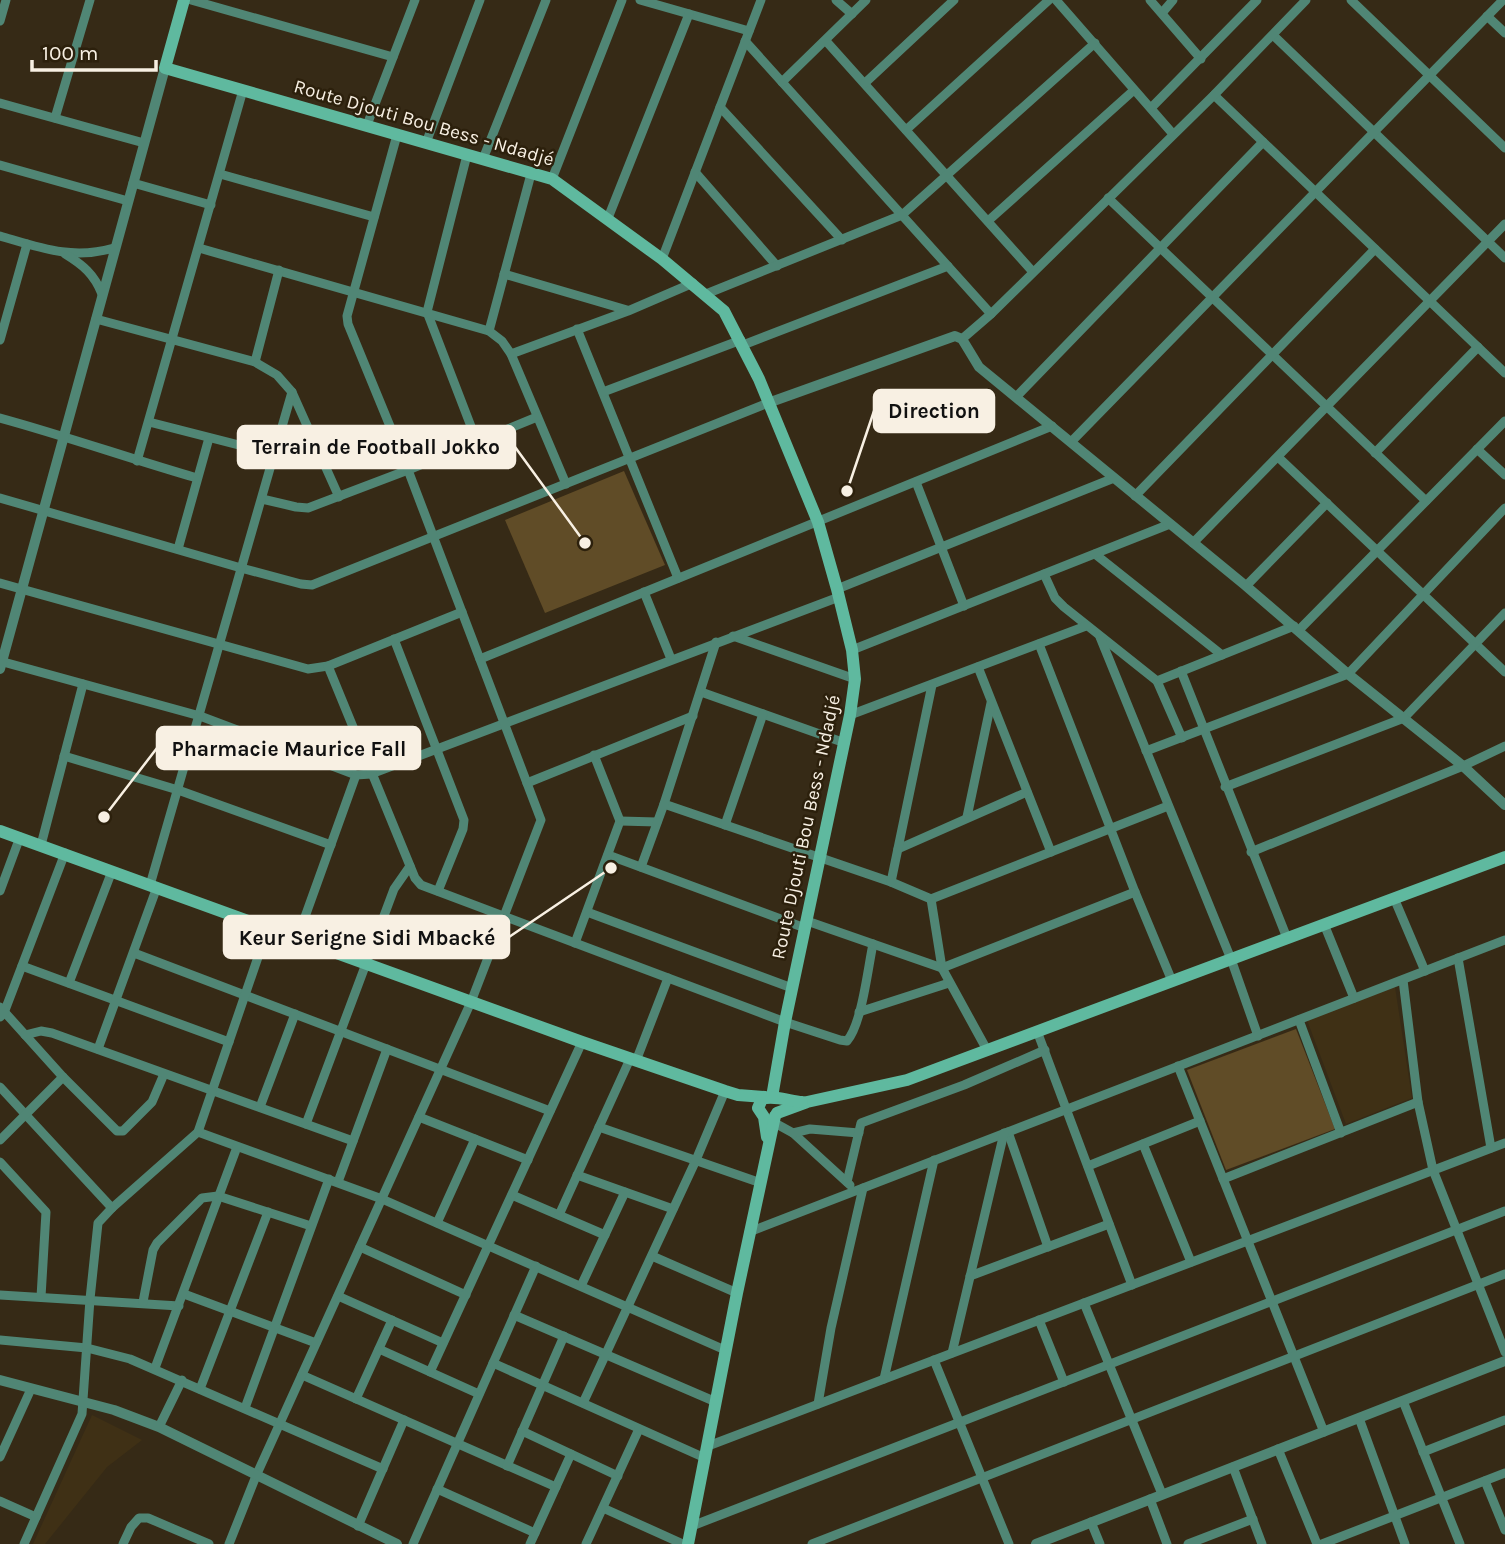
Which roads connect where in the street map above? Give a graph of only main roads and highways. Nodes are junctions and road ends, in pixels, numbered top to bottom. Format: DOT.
graph roads {
  1 [pos="184,0"];
  2 [pos="0,831"];
  3 [pos="1505,857"];
  4 [pos="770,1109"];
  5 [pos="686,1544"];
  1 -- 4 [label="main road, Route Djouti Bou Bess - Ndadjé"];
  2 -- 4 [label="main road"];
  3 -- 4 [label="main road"];
  4 -- 5 [label="main road, Route Djouti Bou Bess - Ndadjé"];
}
